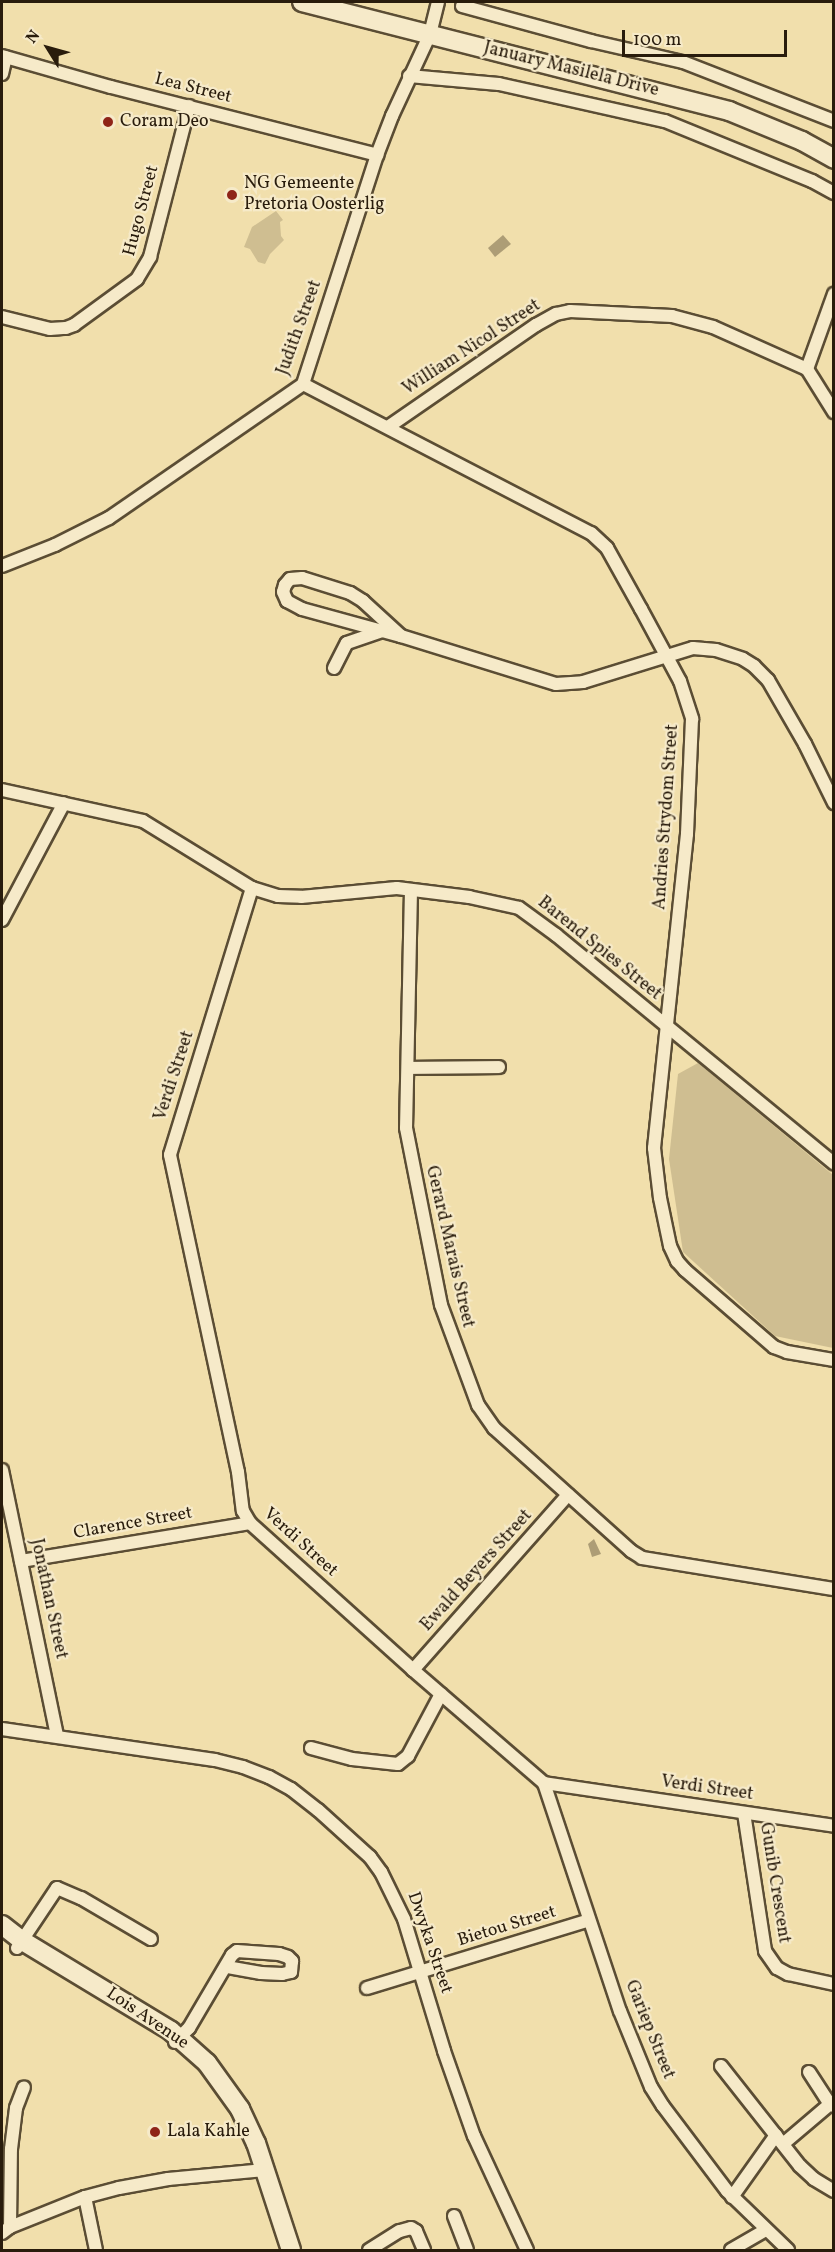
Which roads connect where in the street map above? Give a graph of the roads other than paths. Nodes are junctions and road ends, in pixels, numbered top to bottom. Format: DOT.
graph roads {
  1 [pos="302,2"];
  2 [pos="346,2"];
  3 [pos="438,2"];
  4 [pos="462,6"];
  5 [pos="432,29"];
  6 [pos="4,56"];
  7 [pos="2,74"];
  8 [pos="410,76"];
  9 [pos="189,106"];
  10 [pos="834,121"];
  11 [pos="834,149"];
  12 [pos="377,155"];
  13 [pos="834,159"];
  14 [pos="834,193"];
  15 [pos="834,294"];
  16 [pos="2,317"];
  17 [pos="807,369"];
  18 [pos="303,384"];
  19 [pos="834,412"];
  20 [pos="388,427"];
  21 [pos="2,566"];
  22 [pos="382,631"];
  23 [pos="401,636"];
  24 [pos="666,656"];
  25 [pos="334,668"];
  26 [pos="2,790"];
  27 [pos="63,803"];
  28 [pos="834,803"];
  29 [pos="252,888"];
  30 [pos="411,890"];
  31 [pos="2,920"];
  32 [pos="666,1025"];
  33 [pos="499,1067"];
  34 [pos="408,1068"];
  35 [pos="834,1163"];
  36 [pos="834,1360"];
  37 [pos="2,1470"];
  38 [pos="568,1495"];
  39 [pos="250,1523"];
  40 [pos="21,1562"];
  41 [pos="834,1589"];
  42 [pos="413,1670"];
  43 [pos="441,1694"];
  44 [pos="2,1729"];
  45 [pos="57,1736"];
  46 [pos="310,1749"];
  47 [pos="544,1783"];
  48 [pos="744,1813"];
  49 [pos="834,1826"];
  50 [pos="589,1920"];
  51 [pos="2,1924"];
  52 [pos="2,1936"];
  53 [pos="151,1939"];
  54 [pos="19,1944"];
  55 [pos="227,1967"];
  56 [pos="422,1972"];
  57 [pos="834,1984"];
  58 [pos="367,1988"];
  59 [pos="176,2041"];
  60 [pos="721,2066"];
  61 [pos="809,2072"];
  62 [pos="24,2087"];
  63 [pos="832,2105"];
  64 [pos="779,2139"];
  65 [pos="259,2170"];
  66 [pos="834,2191"];
  67 [pos="85,2197"];
  68 [pos="732,2197"];
  69 [pos="454,2216"];
  70 [pos="6,2230"];
  71 [pos="765,2230"];
  72 [pos="96,2250"];
  73 [pos="281,2250"];
  74 [pos="291,2250"];
  75 [pos="369,2250"];
  76 [pos="424,2250"];
  77 [pos="467,2250"];
  78 [pos="527,2250"];
  79 [pos="730,2250"];
  80 [pos="788,2250"];
  1 -- 5 [label="main road, January Masilela Drive"];
  2 -- 5 [label="main road, January Masilela Drive"];
  3 -- 5 [label="street, Judith Street"];
  4 -- 10 [label="street"];
  5 -- 8 [label="street, Judith Street"];
  5 -- 11 [label="main road, January Masilela Drive"];
  5 -- 13 [label="main road, January Masilela Drive"];
  6 -- 7 [label="street"];
  6 -- 9 [label="street, Lea Street"];
  8 -- 12 [label="street, Judith Street"];
  8 -- 14 [label="street"];
  9 -- 12 [label="street, Lea Street"];
  9 -- 16 [label="street, Hugo Street"];
  12 -- 18 [label="street, Judith Street"];
  15 -- 17 [label="street"];
  17 -- 19 [label="street"];
  17 -- 20 [label="street, William Nicol Street"];
  18 -- 20 [label="street, Andries Strydom Street"];
  18 -- 21 [label="street, Judith Street"];
  20 -- 24 [label="street, Andries Strydom Street"];
  22 -- 23 [label="street"];
  22 -- 23 [label="street"];
  22 -- 25 [label="street"];
  23 -- 24 [label="street"];
  24 -- 28 [label="street"];
  24 -- 32 [label="street, Andries Strydom Street"];
  26 -- 27 [label="street, Barend Spies Street"];
  27 -- 29 [label="street, Barend Spies Street"];
  27 -- 31 [label="street"];
  29 -- 30 [label="street, Barend Spies Street"];
  29 -- 39 [label="street, Verdi Street"];
  30 -- 32 [label="street, Barend Spies Street"];
  30 -- 34 [label="street, Gerard Marais Street"];
  32 -- 35 [label="street, Barend Spies Street"];
  32 -- 36 [label="street, Andries Strydom Street"];
  33 -- 34 [label="street"];
  34 -- 38 [label="street, Gerard Marais Street"];
  37 -- 40 [label="street, Jonathan Street"];
  38 -- 41 [label="street, Gerard Marais Street"];
  38 -- 42 [label="street, Ewald Beyers Street"];
  39 -- 40 [label="street, Clarence Street"];
  39 -- 42 [label="street, Verdi Street"];
  40 -- 45 [label="street, Jonathan Street"];
  42 -- 43 [label="street, Verdi Street"];
  43 -- 46 [label="street"];
  43 -- 47 [label="street, Verdi Street"];
  44 -- 45 [label="street, Dwyka Street"];
  45 -- 56 [label="street, Dwyka Street"];
  47 -- 48 [label="street, Verdi Street"];
  47 -- 50 [label="street, Gariep Street"];
  48 -- 49 [label="street, Verdi Street"];
  48 -- 57 [label="street, Gunib Crescent"];
  50 -- 56 [label="street, Bietou Street"];
  50 -- 68 [label="street, Gariep Street"];
  51 -- 54 [label="main road, Lois Avenue"];
  52 -- 54 [label="main road, Lois Avenue"];
  53 -- 54 [label="street"];
  54 -- 59 [label="main road, Lois Avenue"];
  55 -- 55 [label="street"];
  55 -- 59 [label="street"];
  56 -- 58 [label="street, Bietou Street"];
  56 -- 78 [label="street, Dwyka Street"];
  59 -- 65 [label="main road, Lois Avenue"];
  60 -- 64 [label="street"];
  61 -- 63 [label="street"];
  62 -- 70 [label="street"];
  63 -- 64 [label="street"];
  64 -- 66 [label="street"];
  64 -- 68 [label="street"];
  65 -- 67 [label="street"];
  65 -- 73 [label="main road, Lois Avenue"];
  65 -- 74 [label="main road, Lois Avenue"];
  67 -- 70 [label="street"];
  67 -- 72 [label="street"];
  68 -- 71 [label="street, Gariep Street"];
  69 -- 77 [label="street"];
  71 -- 79 [label="street"];
  71 -- 80 [label="street, Gariep Street"];
  75 -- 76 [label="street"];
}
